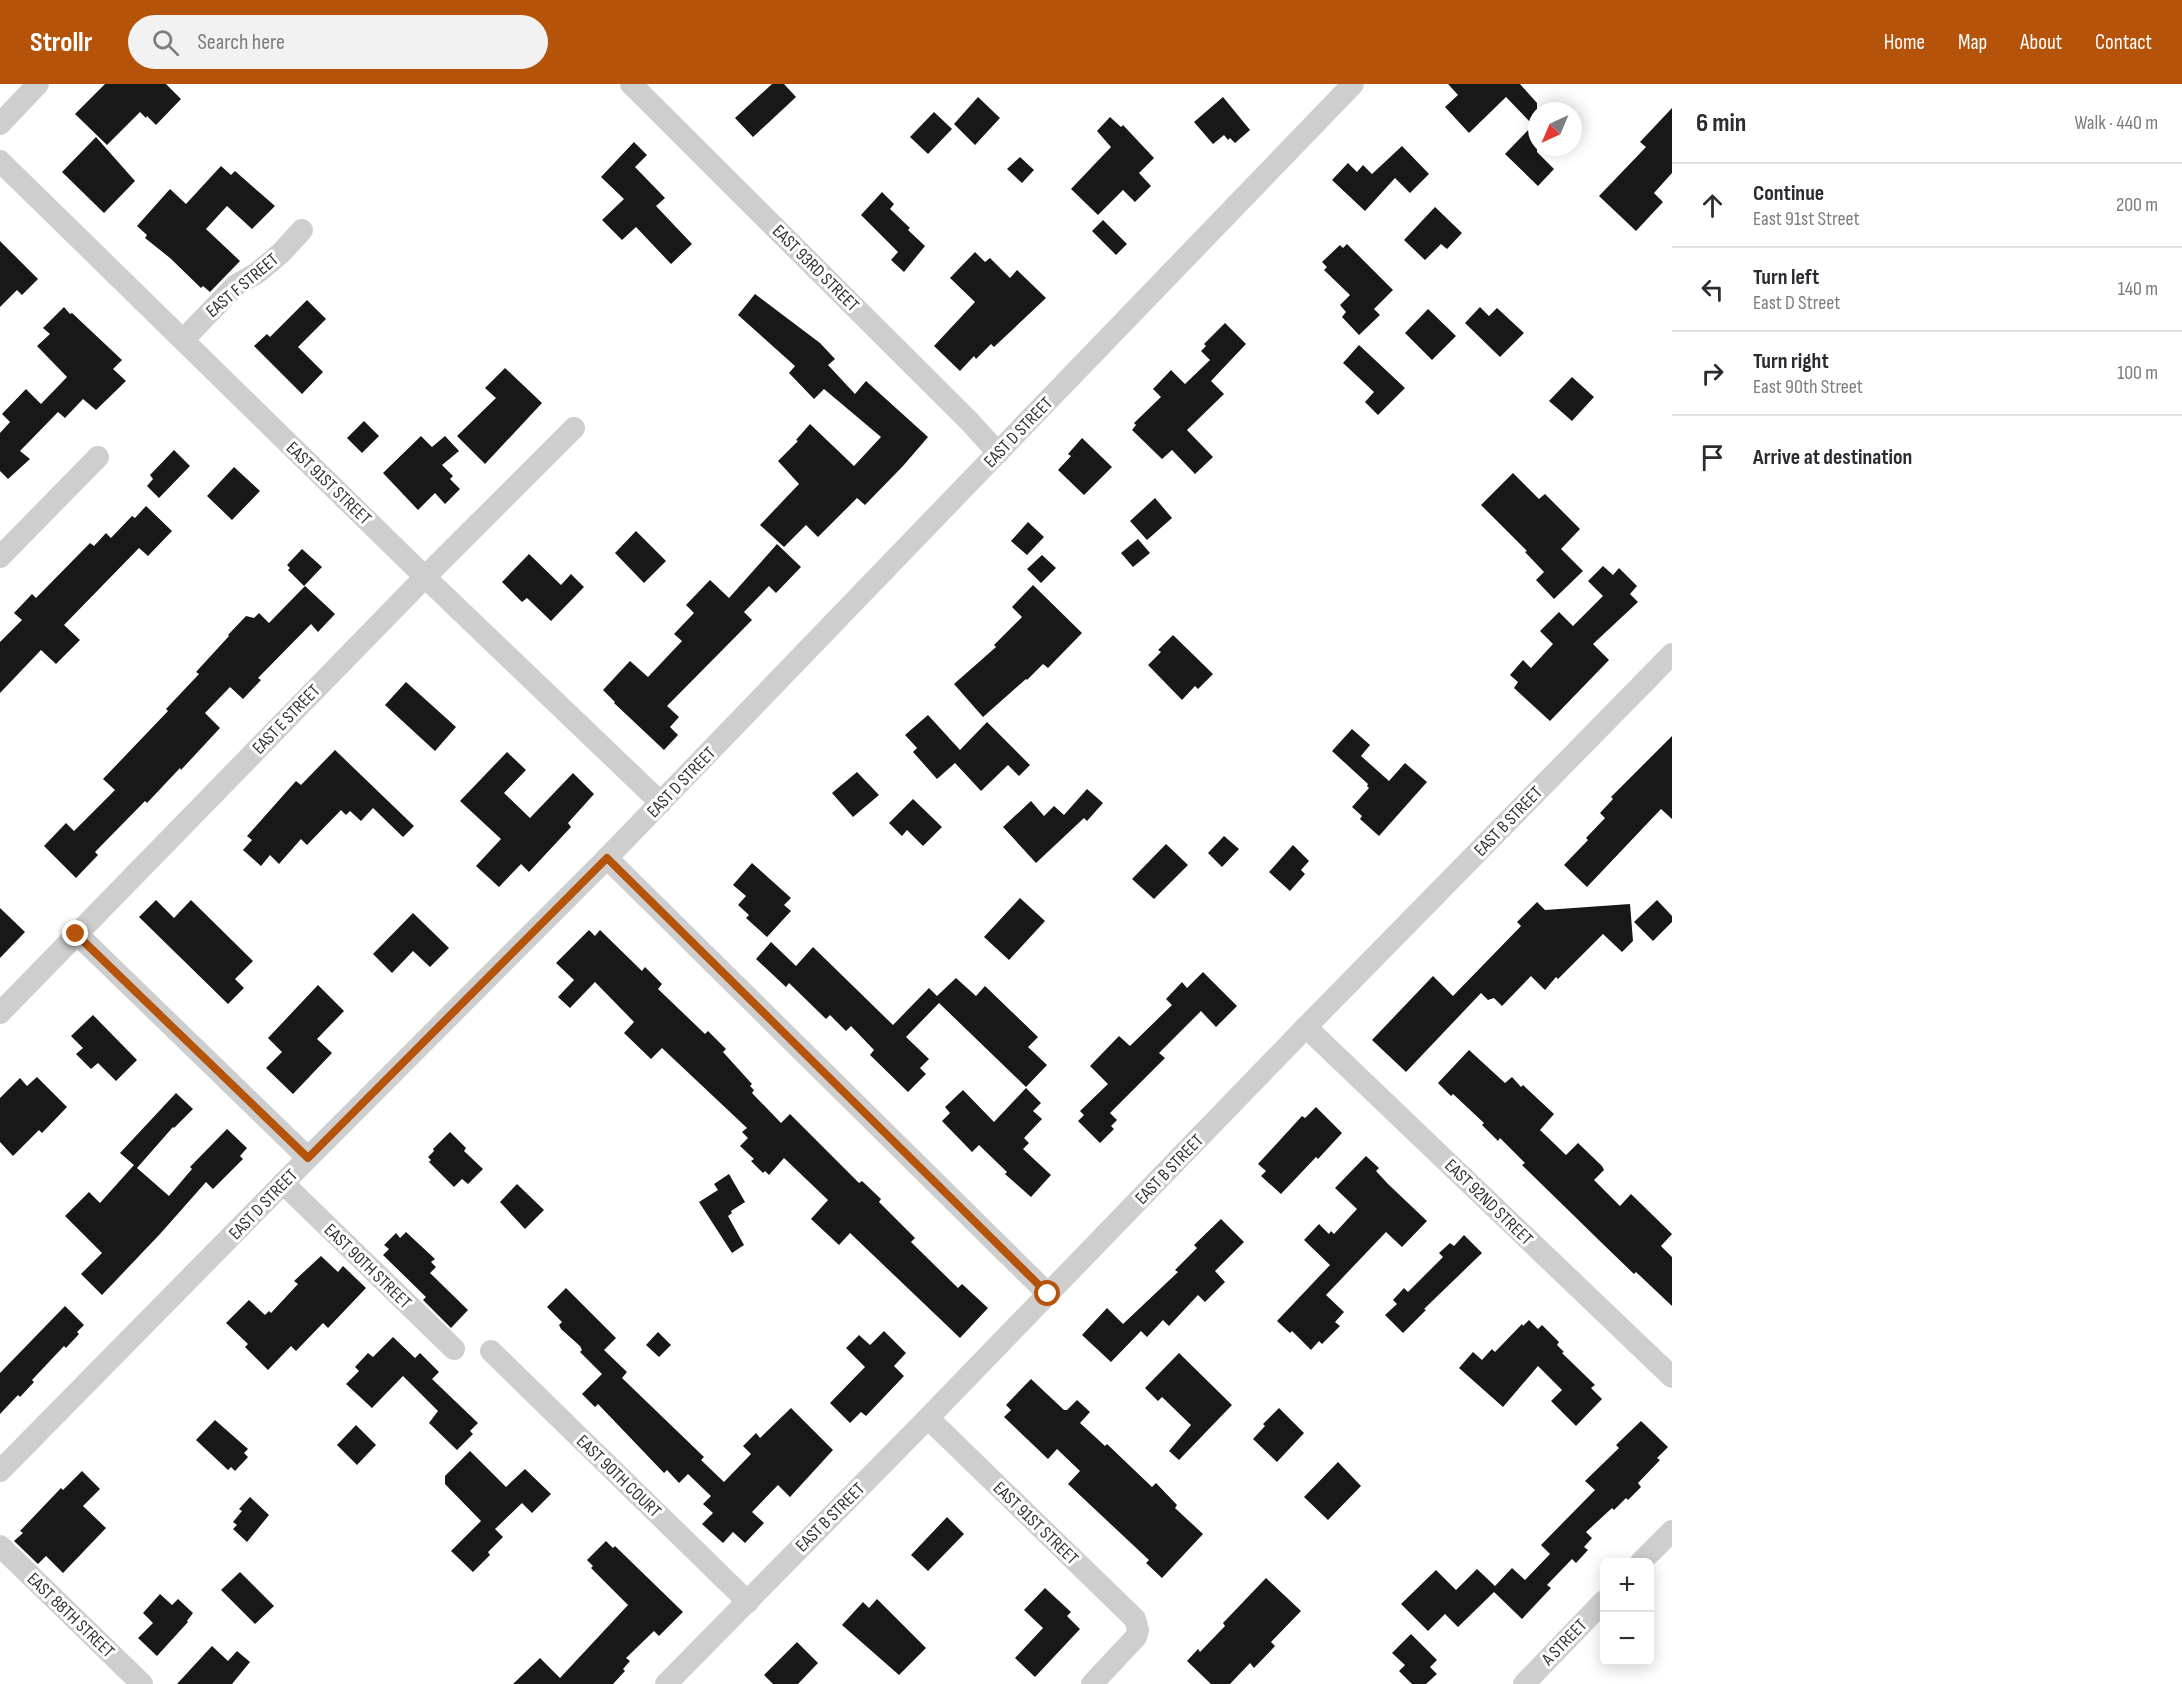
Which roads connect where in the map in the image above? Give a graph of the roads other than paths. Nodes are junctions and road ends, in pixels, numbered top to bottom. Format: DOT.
graph roads {
  1 [pos="39,84"];
  2 [pos="631,84"];
  3 [pos="1353,84"];
  4 [pos="0,124"];
  5 [pos="0,160"];
  6 [pos="302,230"];
  7 [pos="183,340"];
  8 [pos="574,428"];
  9 [pos="998,453"];
  10 [pos="98,457"];
  11 [pos="0,557"];
  12 [pos="424,577"];
  13 [pos="1672,654"];
  14 [pos="661,803"];
  15 [pos="607,858"];
  16 [pos="76,934"];
  17 [pos="0,1013"];
  18 [pos="1306,1027"];
  19 [pos="308,1158"];
  20 [pos="283,1184"];
  21 [pos="1048,1294"];
  22 [pos="454,1349"];
  23 [pos="491,1351"];
  24 [pos="1672,1377"];
  25 [pos="928,1419"];
  26 [pos="0,1471"];
  27 [pos="1672,1531"];
  28 [pos="0,1546"];
  29 [pos="1646,1558"];
  30 [pos="748,1602"];
  31 [pos="1600,1606"];
  32 [pos="142,1684"];
  33 [pos="666,1684"];
  34 [pos="1092,1684"];
  35 [pos="1524,1684"];
  1 -- 4 [label="street"];
  2 -- 9 [label="street, EAST 93RD STREET"];
  3 -- 9 [label="street, EAST D STREET"];
  5 -- 7 [label="street, EAST 91ST STREET"];
  6 -- 7 [label="street, EAST F STREET"];
  7 -- 12 [label="street, EAST 91ST STREET"];
  8 -- 12 [label="street, EAST E STREET"];
  9 -- 14 [label="street, EAST D STREET"];
  10 -- 11 [label="street"];
  12 -- 14 [label="street, EAST 91ST STREET"];
  12 -- 16 [label="street, EAST E STREET"];
  13 -- 18 [label="street, EAST B STREET"];
  14 -- 15 [label="street, EAST D STREET"];
  15 -- 19 [label="street, EAST D STREET"];
  15 -- 21 [label="street"];
  16 -- 17 [label="street, EAST E STREET"];
  16 -- 19 [label="street"];
  18 -- 21 [label="street, EAST B STREET"];
  18 -- 24 [label="street, EAST 92ND STREET"];
  19 -- 20 [label="street, EAST D STREET"];
  20 -- 22 [label="street, EAST 90TH STREET"];
  20 -- 26 [label="street, EAST D STREET"];
  21 -- 25 [label="street, EAST B STREET"];
  23 -- 30 [label="street, EAST 90TH COURT"];
  25 -- 30 [label="street, EAST B STREET"];
  25 -- 34 [label="street, EAST 91ST STREET"];
  27 -- 29 [label="street"];
  28 -- 32 [label="street, EAST 88TH STREET"];
  30 -- 33 [label="street, EAST B STREET"];
  31 -- 35 [label="street, A STREET"];
}
